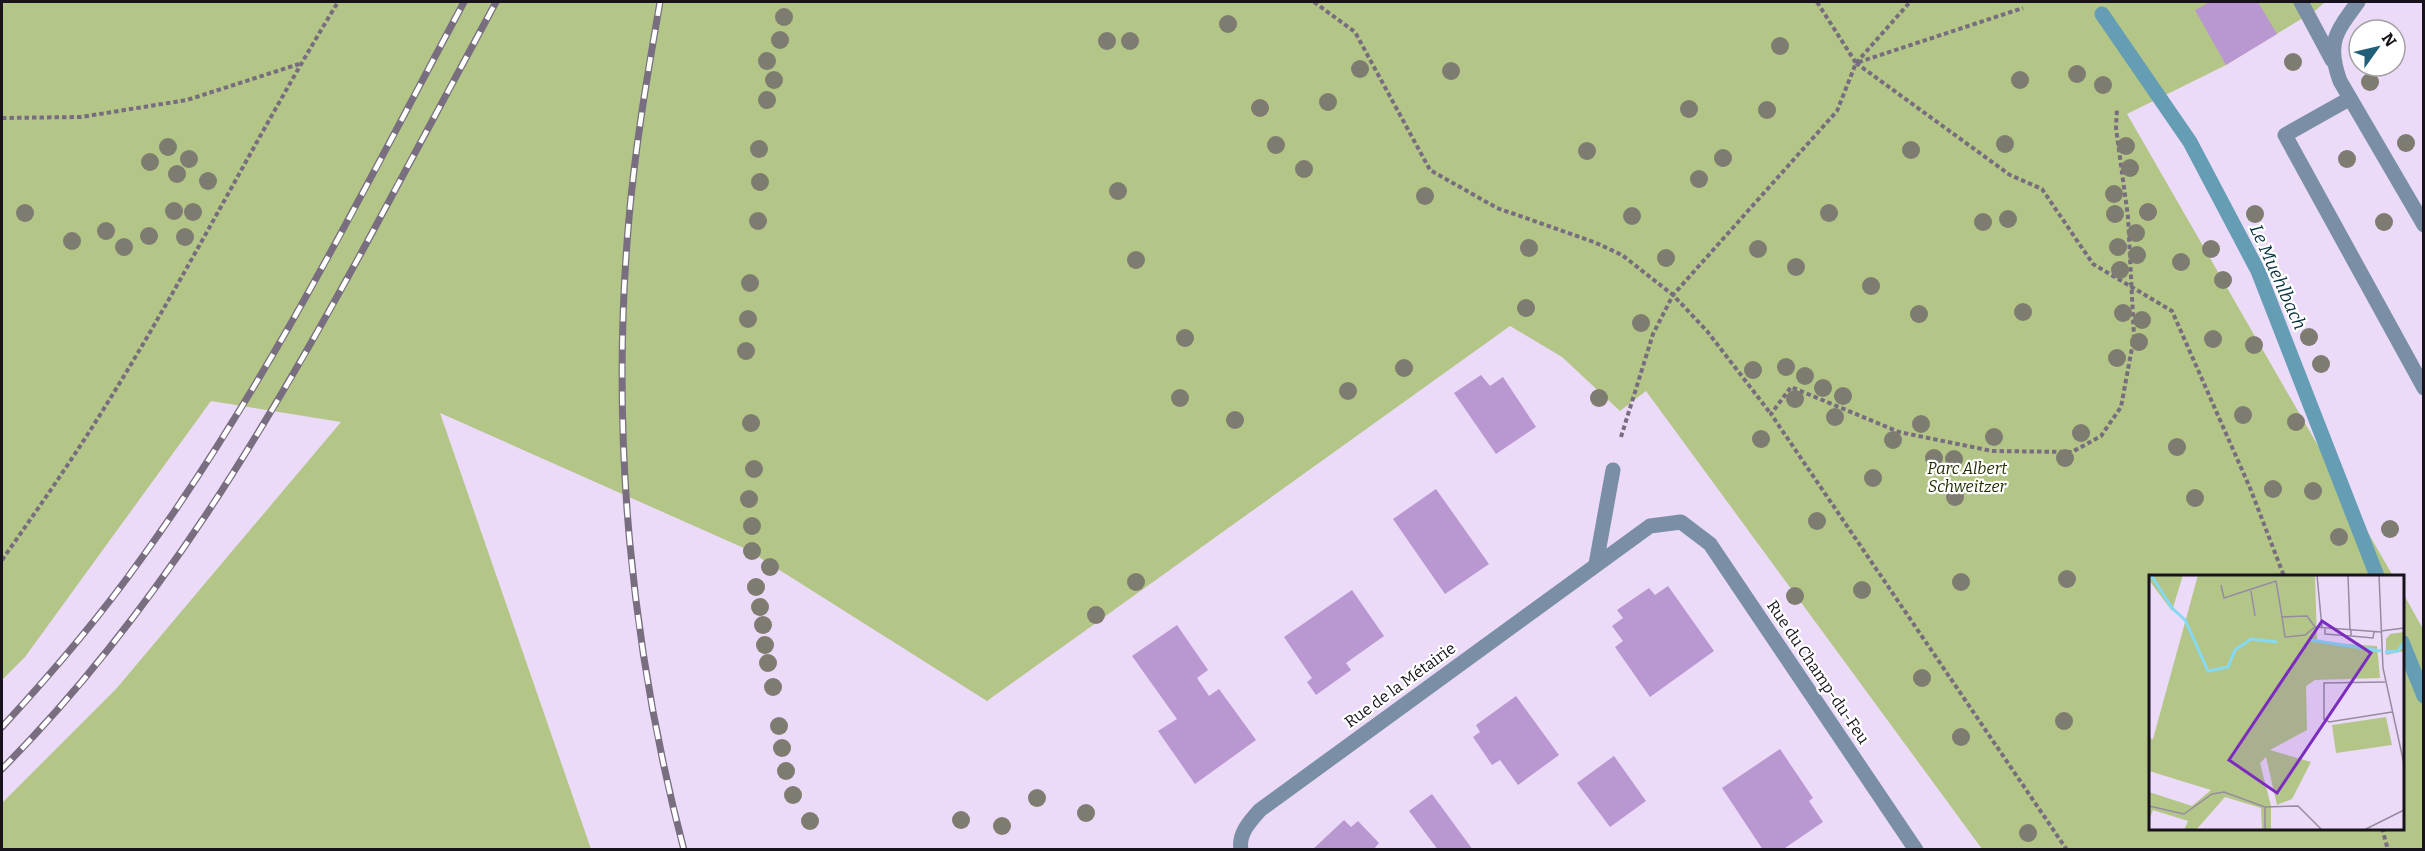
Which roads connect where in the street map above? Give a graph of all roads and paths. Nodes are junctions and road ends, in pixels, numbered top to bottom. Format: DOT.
graph roads {
  1 [pos="338,2"];
  2 [pos="1314,2"];
  3 [pos="1817,2"];
  4 [pos="1910,2"];
  5 [pos="2301,2"];
  6 [pos="2358,2"];
  7 [pos="2023,8"];
  8 [pos="2332,60"];
  9 [pos="1856,63"];
  10 [pos="300,64"];
  11 [pos="2349,99"];
  12 [pos="2117,108"];
  13 [pos="2,118"];
  14 [pos="2424,225"];
  15 [pos="2132,286"];
  16 [pos="1674,294"];
  17 [pos="2424,388"];
  18 [pos="1771,414"];
  19 [pos="1613,470"];
  20 [pos="1681,522"];
  21 [pos="2,560"];
  22 [pos="1596,564"];
  23 [pos="2284,575"];
  24 [pos="2383,830"];
  25 [pos="1240,848"];
  26 [pos="1916,849"];
  27 [pos="2067,849"];
  28 [pos="2388,849"];
  1 -- 10 [label="path"];
  2 -- 16 [label="path"];
  3 -- 9 [label="path"];
  4 -- 9 [label="path"];
  5 -- 8 [label="street"];
  6 -- 8 [label="street"];
  7 -- 9 [label="path"];
  8 -- 11 [label="street"];
  9 -- 15 [label="path"];
  9 -- 16 [label="path"];
  10 -- 13 [label="path"];
  10 -- 21 [label="path"];
  11 -- 14 [label="street"];
  11 -- 17 [label="street"];
  12 -- 15 [label="path"];
  15 -- 18 [label="path"];
  15 -- 23 [label="path"];
  16 -- 18 [label="path"];
  16 -- 19 [label="path"];
  18 -- 27 [label="path"];
  19 -- 22 [label="street"];
  20 -- 22 [label="street, Rue de la Métairie"];
  20 -- 26 [label="street, Rue du Champ-du-Feu"];
  22 -- 25 [label="street, Rue de la Métairie"];
  24 -- 28 [label="path"];
}
